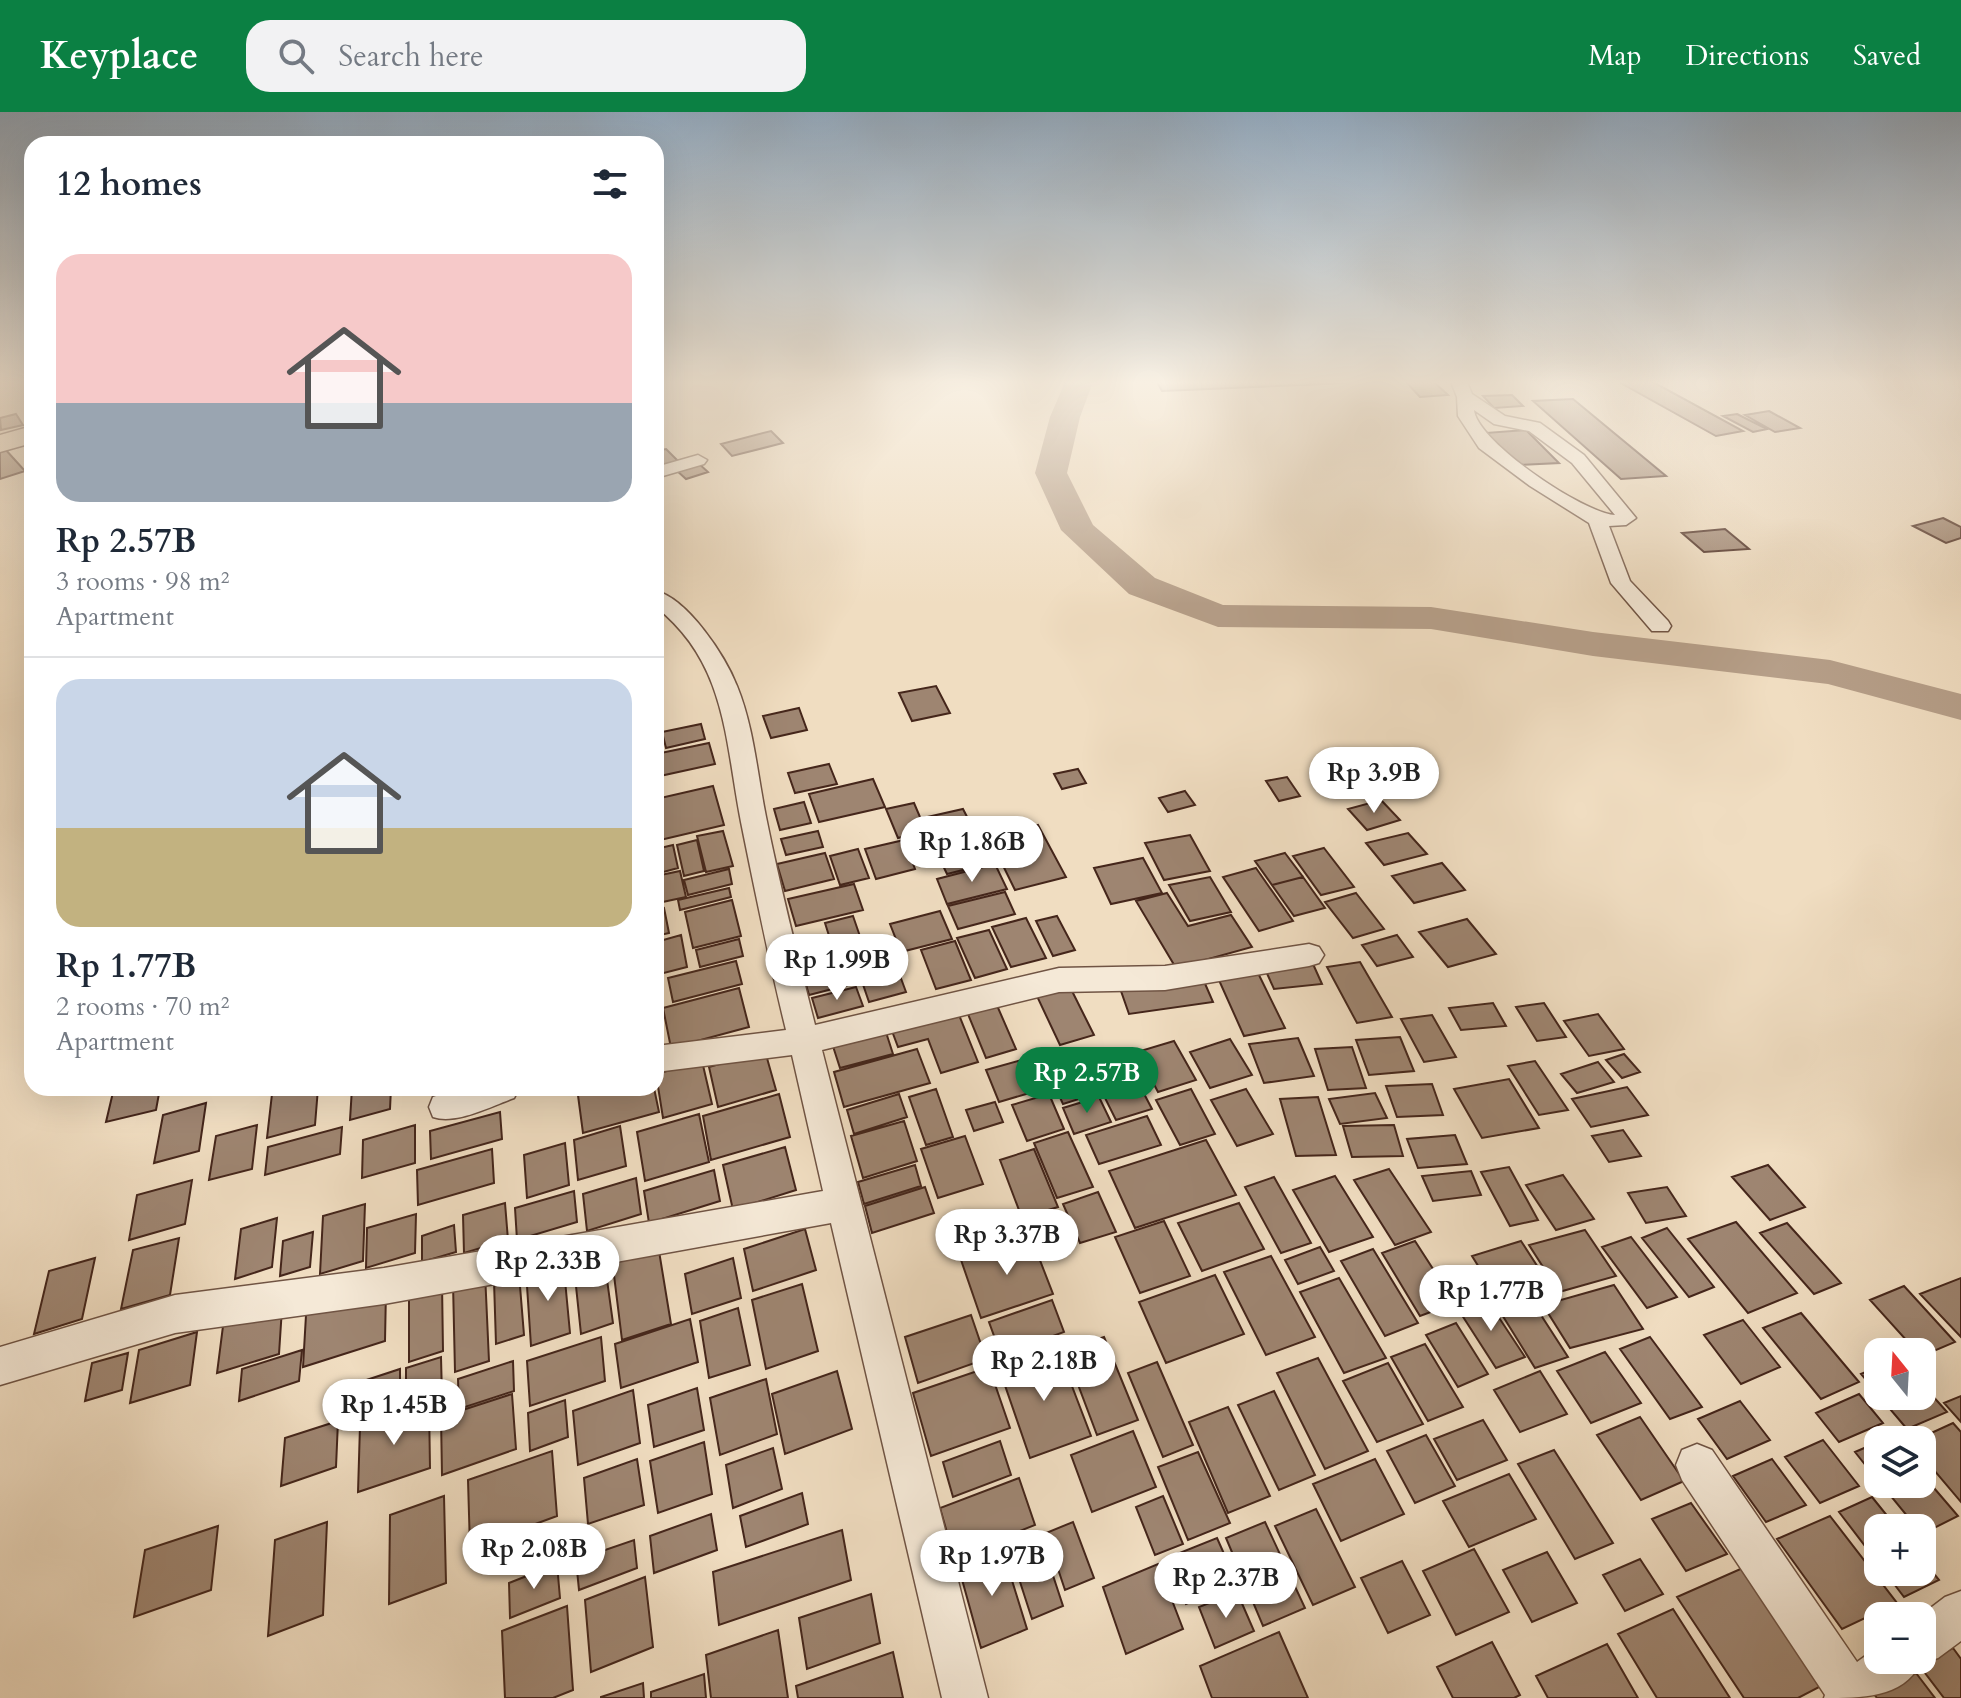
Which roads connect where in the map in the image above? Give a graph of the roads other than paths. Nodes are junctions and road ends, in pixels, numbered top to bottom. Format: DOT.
graph roads {
  1 [pos="1501,456"];
  2 [pos="1574,456"];
  3 [pos="698,460"];
  4 [pos="664,471"];
  5 [pos="1597,520"];
  6 [pos="664,603"];
  7 [pos="1660,626"];
  8 [pos="1309,955"];
  9 [pos="804,1041"];
  10 [pos="664,1058"];
  11 [pos="479,1096"];
  12 [pos="445,1107"];
  13 [pos="843,1204"];
  14 [pos="0,1366"];
  15 [pos="1697,1465"];
  16 [pos="1961,1613"];
  17 [pos="1936,1632"];
  18 [pos="1880,1674"];
  19 [pos="1850,1696"];
  20 [pos="965,1698"];
  1 -- 5 [label="street"];
  2 -- 5 [label="street"];
  3 -- 4 [label="street"];
  5 -- 7 [label="street"];
  6 -- 9 [label="street"];
  8 -- 9 [label="street"];
  9 -- 10 [label="street"];
  9 -- 13 [label="street"];
  11 -- 12 [label="street"];
  13 -- 14 [label="street"];
  13 -- 20 [label="street"];
  15 -- 19 [label="street"];
  16 -- 17 [label="street"];
  18 -- 19 [label="street"];
}
